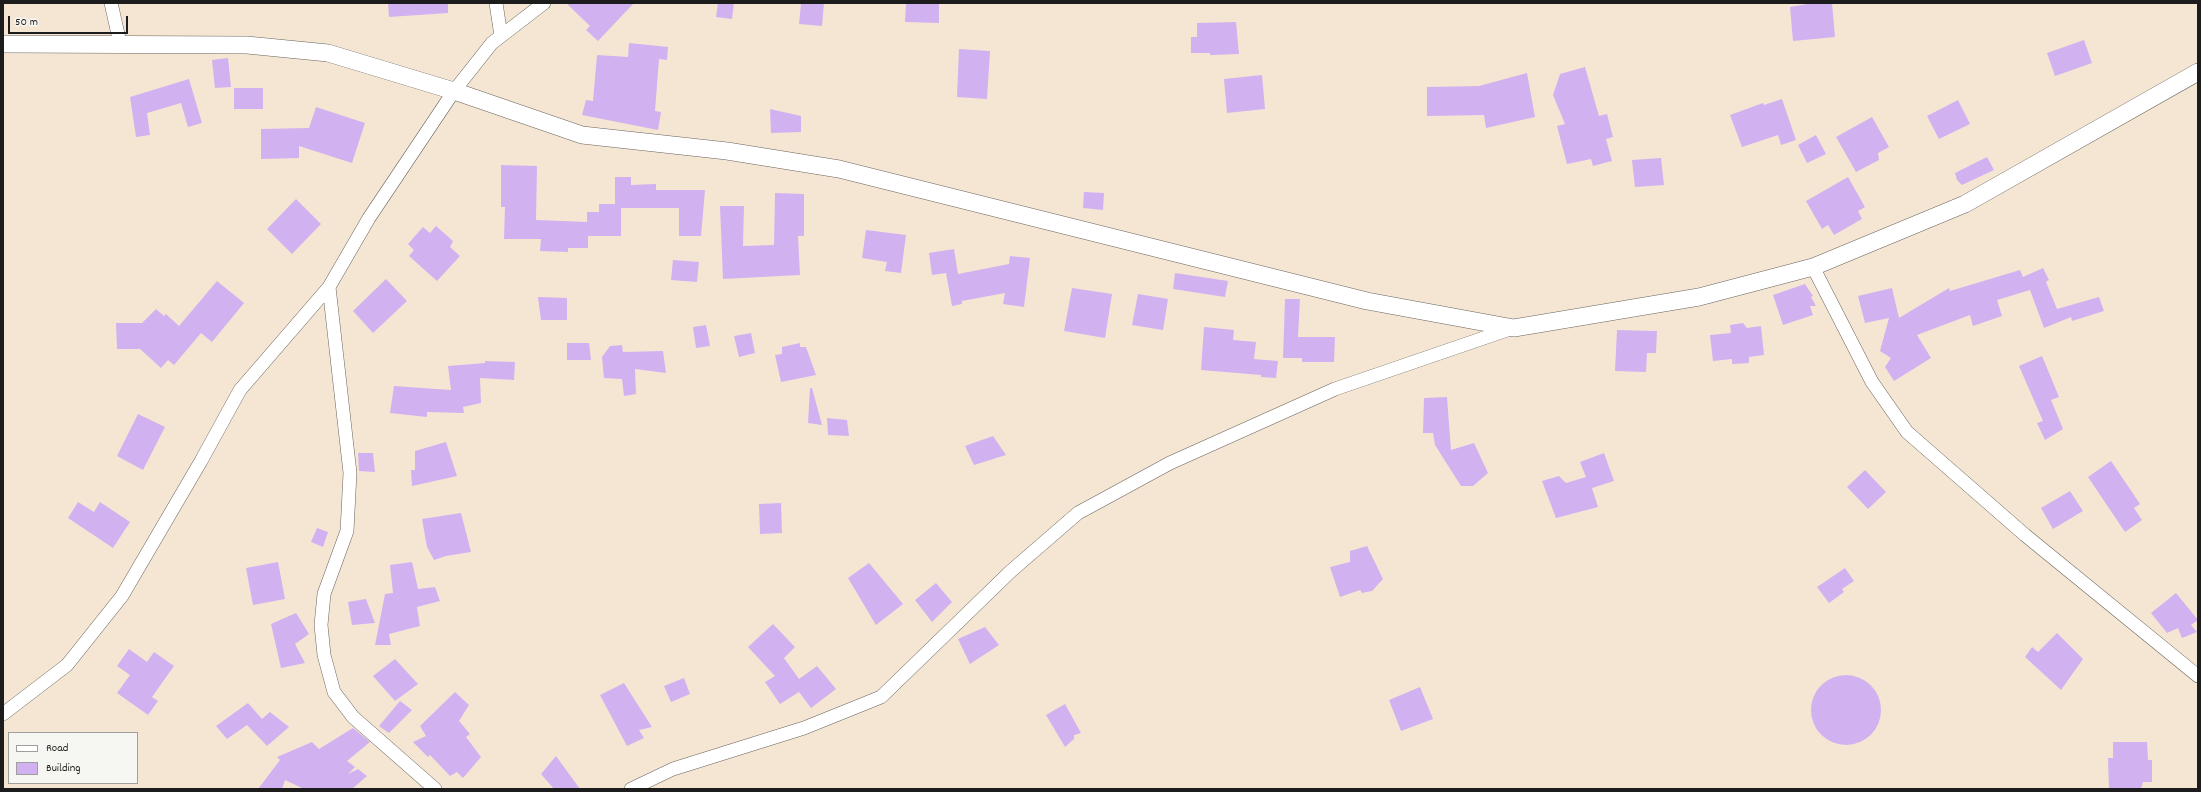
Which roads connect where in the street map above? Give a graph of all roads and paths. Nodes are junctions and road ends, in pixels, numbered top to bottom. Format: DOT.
graph roads {
  1 [pos="111,3"];
  2 [pos="496,3"];
  3 [pos="544,3"];
  4 [pos="502,36"];
  5 [pos="120,43"];
  6 [pos="3,44"];
  7 [pos="2198,72"];
  8 [pos="454,91"];
  9 [pos="1813,267"];
  10 [pos="329,287"];
  11 [pos="1514,328"];
  12 [pos="2198,676"];
  13 [pos="3,714"];
  14 [pos="435,789"];
  15 [pos="631,789"];
  1 -- 5 [label="street"];
  2 -- 4 [label="street"];
  3 -- 4 [label="street"];
  4 -- 8 [label="street"];
  5 -- 6 [label="street"];
  5 -- 8 [label="street"];
  7 -- 9 [label="street"];
  8 -- 10 [label="street"];
  8 -- 11 [label="street"];
  9 -- 11 [label="street"];
  9 -- 12 [label="street"];
  10 -- 13 [label="street"];
  10 -- 14 [label="street"];
  11 -- 15 [label="street"];
}
